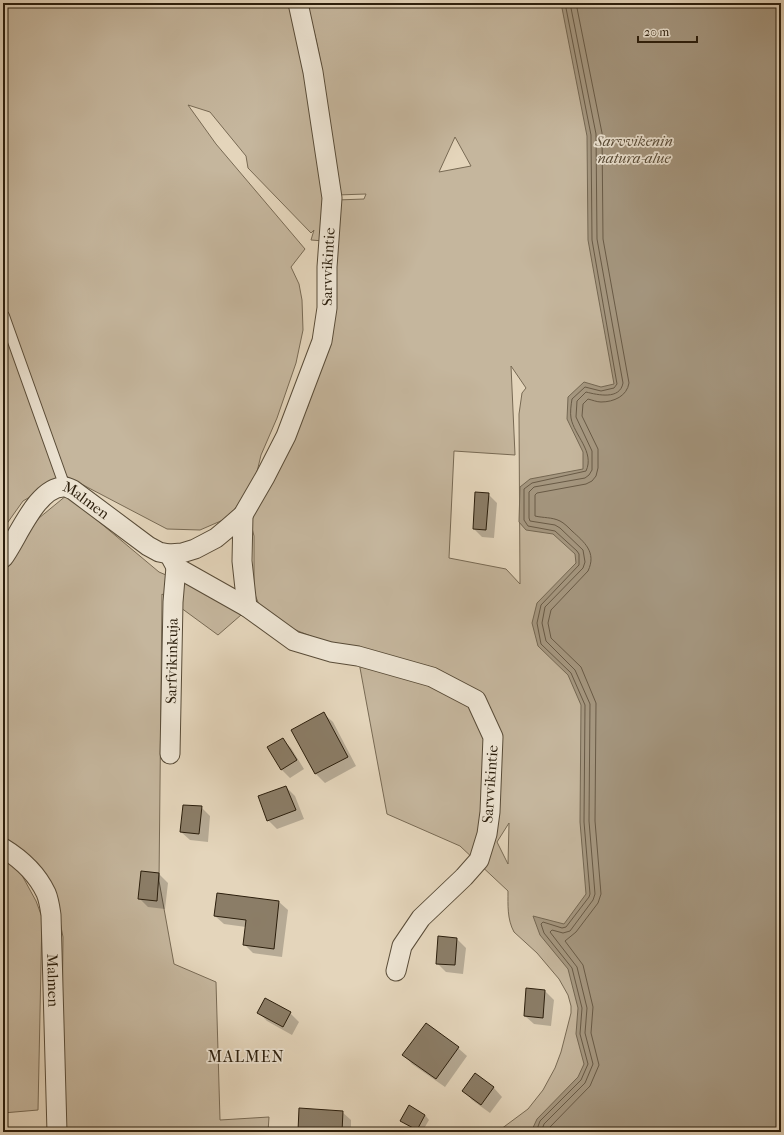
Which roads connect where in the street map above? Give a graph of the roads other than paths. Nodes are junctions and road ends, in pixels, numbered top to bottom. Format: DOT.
graph roads {
  1 [pos="298,3"];
  2 [pos="3,316"];
  3 [pos="65,487"];
  4 [pos="243,514"];
  5 [pos="3,558"];
  6 [pos="172,560"];
  7 [pos="247,607"];
  8 [pos="170,754"];
  9 [pos="3,848"];
  10 [pos="396,971"];
  11 [pos="57,1132"];
  1 -- 4 [label="street, Sarvvikintie"];
  2 -- 3 [label="lane"];
  3 -- 5 [label="street, Malmen"];
  3 -- 6 [label="street, Malmen"];
  4 -- 6 [label="street, Sarvvikintie"];
  4 -- 7 [label="street"];
  6 -- 7 [label="street, Sarvvikintie"];
  6 -- 8 [label="street, Sarfvikinkuja"];
  7 -- 10 [label="street, Sarvvikintie"];
  9 -- 11 [label="street, Malmen"];
}
